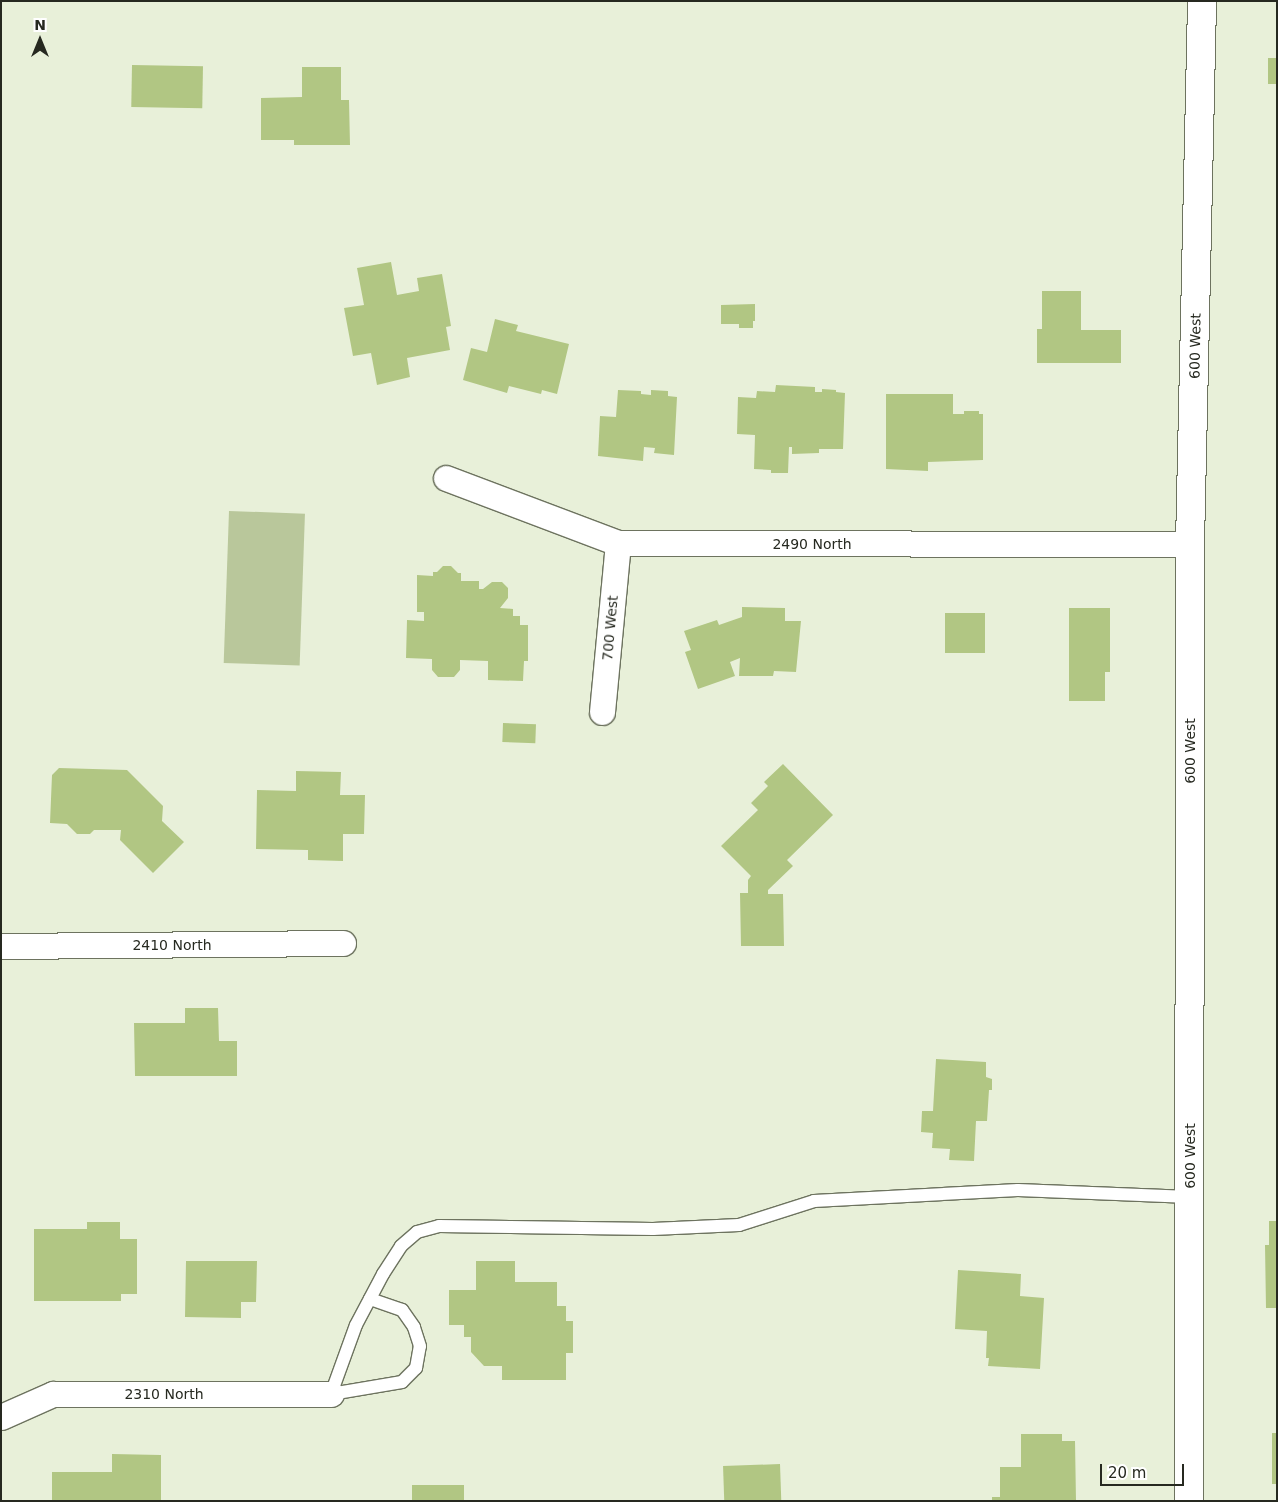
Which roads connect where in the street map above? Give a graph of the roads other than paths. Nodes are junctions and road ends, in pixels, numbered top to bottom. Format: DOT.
graph roads {
  1 [pos="1202,1"];
  2 [pos="446,478"];
  3 [pos="618,544"];
  4 [pos="1190,544"];
  5 [pos="602,712"];
  6 [pos="343,943"];
  7 [pos="1,946"];
  8 [pos="1190,1197"];
  9 [pos="370,1299"];
  10 [pos="331,1394"];
  11 [pos="1,1418"];
  12 [pos="1189,1501"];
  1 -- 4 [label="street, 600 West"];
  2 -- 3 [label="street, 2490 North"];
  3 -- 4 [label="street, 2490 North"];
  3 -- 5 [label="street, 700 West"];
  4 -- 8 [label="street, 600 West"];
  6 -- 7 [label="street, 2410 North"];
  8 -- 9 [label="lane"];
  8 -- 12 [label="street, 600 West"];
  9 -- 10 [label="lane"];
  9 -- 10 [label="lane"];
  10 -- 11 [label="street, 2310 North"];
}
